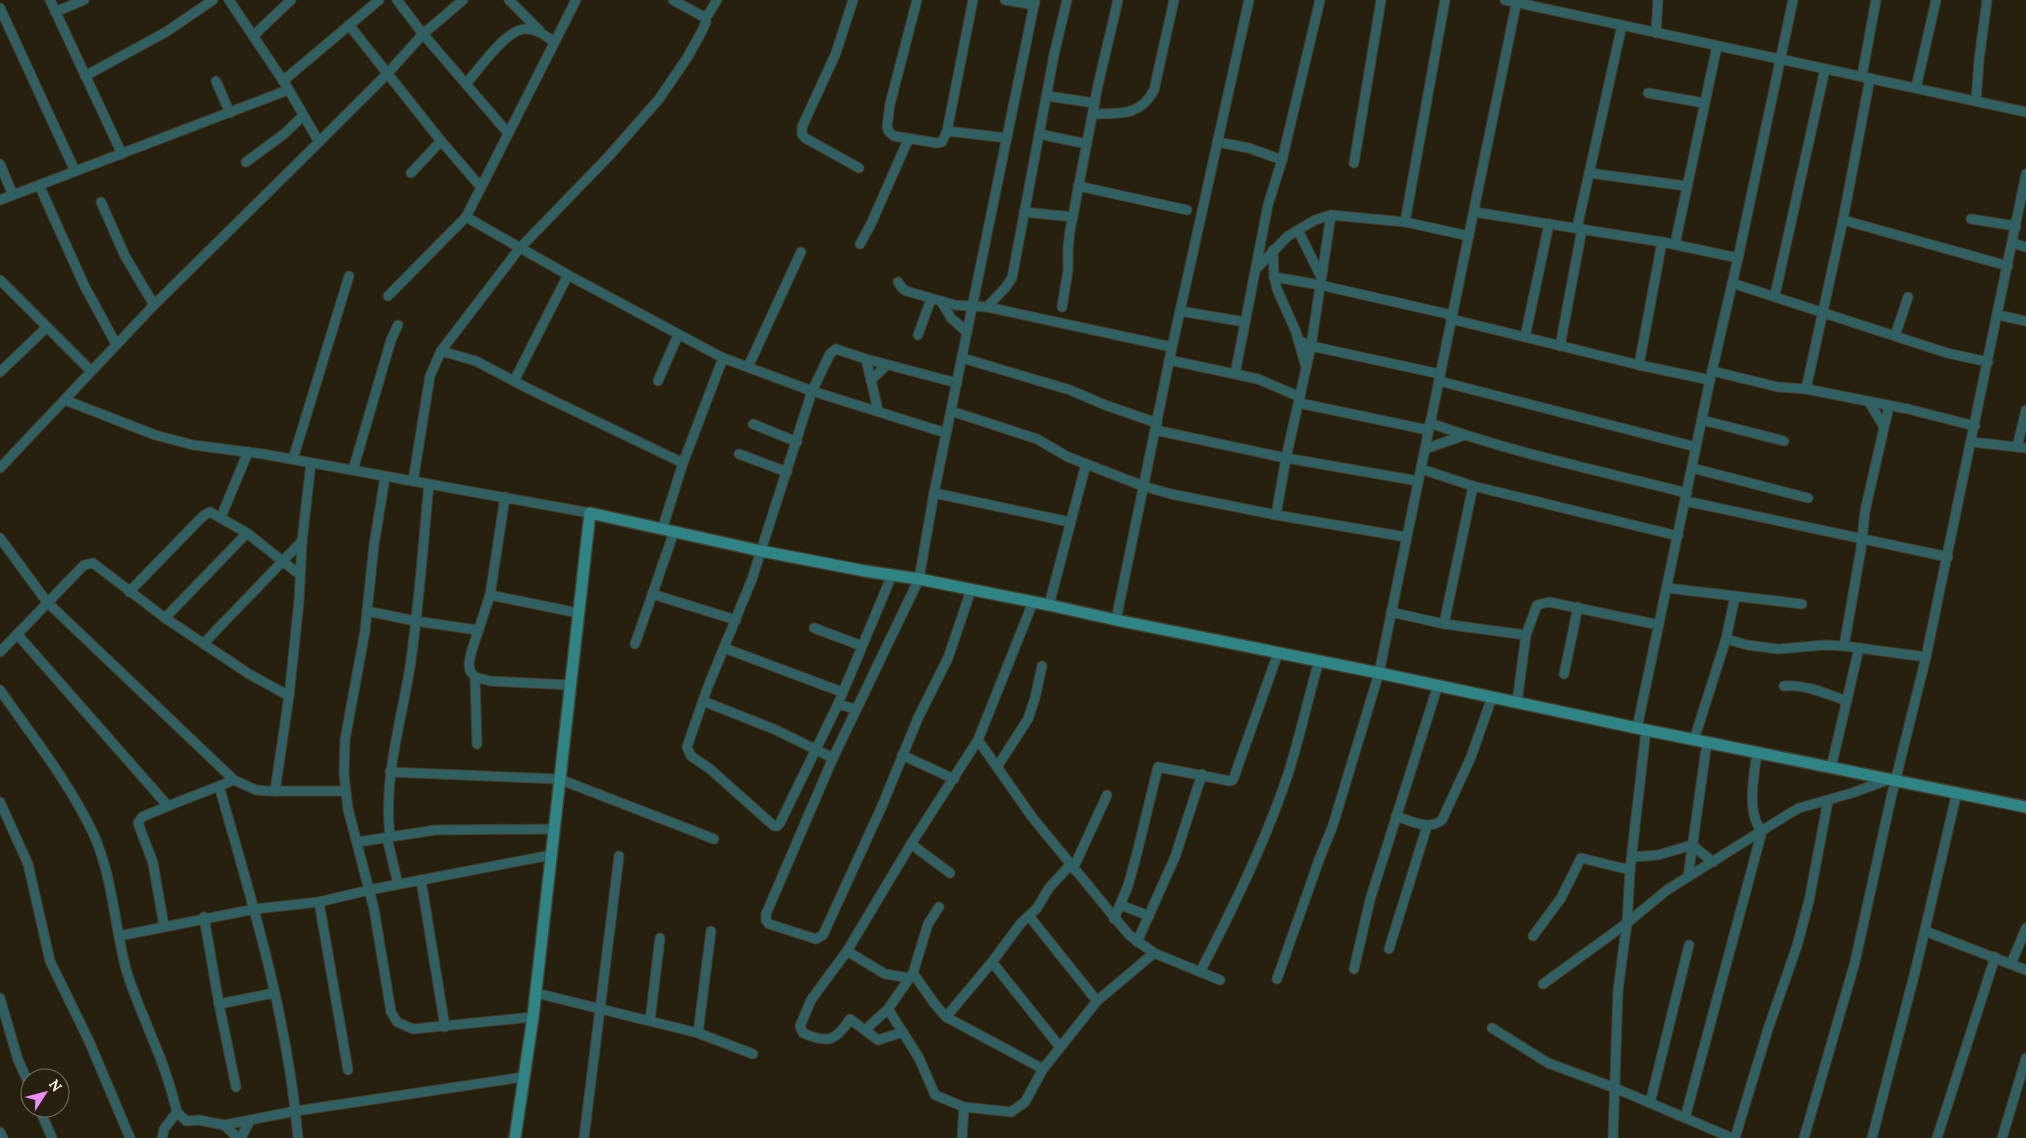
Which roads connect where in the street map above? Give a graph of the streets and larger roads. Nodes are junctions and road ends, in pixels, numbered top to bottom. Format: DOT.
graph roads {
  1 [pos="50,0"];
  2 [pos="84,0"];
  3 [pos="213,0"];
  4 [pos="229,0"];
  5 [pos="292,0"];
  6 [pos="379,0"];
  7 [pos="397,0"];
  8 [pos="463,0"];
  9 [pos="509,0"];
  10 [pos="576,0"];
  11 [pos="673,0"];
  12 [pos="717,0"];
  13 [pos="853,0"];
  14 [pos="917,0"];
  15 [pos="973,0"];
  16 [pos="1005,0"];
  17 [pos="1067,0"];
  18 [pos="1118,0"];
  19 [pos="1174,0"];
  20 [pos="1249,0"];
  21 [pos="1320,0"];
  22 [pos="1381,0"];
  23 [pos="1445,0"];
  24 [pos="1505,0"];
  25 [pos="1658,0"];
  26 [pos="1793,0"];
  27 [pos="1876,0"];
  28 [pos="1936,0"];
  29 [pos="1987,0"];
  30 [pos="1517,1"];
  31 [pos="1034,3"];
  32 [pos="0,8"];
  33 [pos="55,12"];
  34 [pos="705,16"];
  35 [pos="349,25"];
  36 [pos="1622,25"];
  37 [pos="1656,33"];
  38 [pos="424,34"];
  39 [pos="544,35"];
  40 [pos="253,36"];
  41 [pos="554,42"];
  42 [pos="1717,46"];
  43 [pos="1782,58"];
  44 [pos="1825,69"];
  45 [pos="387,74"];
  46 [pos="85,76"];
  47 [pos="1866,77"];
  48 [pos="216,81"];
  49 [pos="283,81"];
  50 [pos="466,84"];
  51 [pos="1916,88"];
  52 [pos="288,90"];
  53 [pos="1648,93"];
  54 [pos="1047,96"];
  55 [pos="1976,101"];
  56 [pos="1095,103"];
  57 [pos="1704,103"];
  58 [pos="2026,112"];
  59 [pos="230,113"];
  60 [pos="1093,114"];
  61 [pos="303,116"];
  62 [pos="947,131"];
  63 [pos="508,133"];
  64 [pos="1039,134"];
  65 [pos="1007,138"];
  66 [pos="908,140"];
  67 [pos="441,141"];
  68 [pos="319,142"];
  69 [pos="1217,142"];
  70 [pos="1087,144"];
  71 [pos="122,154"];
  72 [pos="1282,160"];
  73 [pos="246,162"];
  74 [pos="1354,163"];
  75 [pos="0,164"];
  76 [pos="859,168"];
  77 [pos="75,172"];
  78 [pos="411,172"];
  79 [pos="1589,173"];
  80 [pos="2026,180"];
  81 [pos="39,185"];
  82 [pos="480,186"];
  83 [pos="1078,186"];
  84 [pos="1686,186"];
  85 [pos="13,195"];
  86 [pos="0,200"];
  87 [pos="101,202"];
  88 [pos="1186,210"];
  89 [pos="1024,212"];
  90 [pos="1474,212"];
  91 [pos="1331,215"];
  92 [pos="466,217"];
  93 [pos="1073,217"];
  94 [pos="1971,218"];
  95 [pos="1843,220"];
  96 [pos="1405,222"];
  97 [pos="1549,224"];
  98 [pos="2016,226"];
  99 [pos="1579,229"];
  100 [pos="1298,230"];
  101 [pos="1469,236"];
  102 [pos="1662,242"];
  103 [pos="2012,243"];
  104 [pos="860,244"];
  105 [pos="1675,244"];
  106 [pos="2026,247"];
  107 [pos="519,249"];
  108 [pos="1273,250"];
  109 [pos="801,252"];
  110 [pos="1738,258"];
  111 [pos="2008,266"];
  112 [pos="1257,268"];
  113 [pos="349,276"];
  114 [pos="568,276"];
  115 [pos="1274,277"];
  116 [pos="0,280"];
  117 [pos="1321,281"];
  118 [pos="898,282"];
  119 [pos="1732,283"];
  120 [pos="388,296"];
  121 [pos="1775,296"];
  122 [pos="1908,297"];
  123 [pos="931,299"];
  124 [pos="941,302"];
  125 [pos="154,305"];
  126 [pos="972,306"];
  127 [pos="1062,306"];
  128 [pos="987,307"];
  129 [pos="1180,311"];
  130 [pos="1823,313"];
  131 [pos="1998,315"];
  132 [pos="1452,317"];
  133 [pos="2026,321"];
  134 [pos="1245,322"];
  135 [pos="398,325"];
  136 [pos="47,327"];
  137 [pos="967,332"];
  138 [pos="678,335"];
  139 [pos="918,336"];
  140 [pos="1895,336"];
  141 [pos="1525,337"];
  142 [pos="1298,340"];
  143 [pos="116,344"];
  144 [pos="1311,346"];
  145 [pos="1560,346"];
  146 [pos="1172,347"];
  147 [pos="441,351"];
  148 [pos="723,358"];
  149 [pos="962,358"];
  150 [pos="866,359"];
  151 [pos="1169,360"];
  152 [pos="1988,362"];
  153 [pos="887,365"];
  154 [pos="1640,365"];
  155 [pos="748,367"];
  156 [pos="1307,370"];
  157 [pos="91,371"];
  158 [pos="0,372"];
  159 [pos="1235,374"];
  160 [pos="1711,376"];
  161 [pos="1439,378"];
  162 [pos="871,380"];
  163 [pos="514,381"];
  164 [pos="658,381"];
  165 [pos="956,383"];
  166 [pos="1806,389"];
  167 [pos="812,391"];
  168 [pos="65,400"];
  169 [pos="1299,400"];
  170 [pos="1869,402"];
  171 [pos="1889,406"];
  172 [pos="878,410"];
  173 [pos="2026,410"];
  174 [pos="951,411"];
  175 [pos="1702,420"];
  176 [pos="753,424"];
  177 [pos="1429,426"];
  178 [pos="1975,426"];
  179 [pos="1156,427"];
  180 [pos="1884,427"];
  181 [pos="946,433"];
  182 [pos="1464,435"];
  183 [pos="1784,441"];
  184 [pos="797,442"];
  185 [pos="1972,442"];
  186 [pos="1696,446"];
  187 [pos="2021,448"];
  188 [pos="1425,449"];
  189 [pos="248,452"];
  190 [pos="739,454"];
  191 [pos="1286,458"];
  192 [pos="294,459"];
  193 [pos="311,463"];
  194 [pos="683,463"];
  195 [pos="1086,464"];
  196 [pos="0,468"];
  197 [pos="1692,468"];
  198 [pos="1420,469"];
  199 [pos="353,470"];
  200 [pos="787,472"];
  201 [pos="385,476"];
  202 [pos="414,481"];
  203 [pos="1418,481"];
  204 [pos="429,484"];
  205 [pos="1143,486"];
  206 [pos="1473,486"];
  207 [pos="934,493"];
  208 [pos="505,497"];
  209 [pos="1686,497"];
  210 [pos="1808,498"];
  211 [pos="590,513"];
  212 [pos="1276,515"];
  213 [pos="221,517"];
  214 [pos="1070,522"];
  215 [pos="668,531"];
  216 [pos="246,533"];
  217 [pos="1678,536"];
  218 [pos="1406,537"];
  219 [pos="0,538"];
  220 [pos="1862,539"];
  221 [pos="302,541"];
  222 [pos="762,550"];
  223 [pos="1948,557"];
  224 [pos="281,560"];
  225 [pos="300,575"];
  226 [pos="892,575"];
  227 [pos="919,578"];
  228 [pos="1667,588"];
  229 [pos="971,590"];
  230 [pos="129,592"];
  231 [pos="490,594"];
  232 [pos="652,594"];
  233 [pos="1735,596"];
  234 [pos="46,602"];
  235 [pos="1033,602"];
  236 [pos="1802,604"];
  237 [pos="1049,605"];
  238 [pos="1578,607"];
  239 [pos="367,612"];
  240 [pos="1391,612"];
  241 [pos="578,613"];
  242 [pos="165,618"];
  243 [pos="736,620"];
  244 [pos="1116,620"];
  245 [pos="414,621"];
  246 [pos="1444,624"];
  247 [pos="1659,625"];
  248 [pos="814,628"];
  249 [pos="477,630"];
  250 [pos="17,634"];
  251 [pos="1526,635"];
  252 [pos="1726,639"];
  253 [pos="204,643"];
  254 [pos="635,644"];
  255 [pos="862,646"];
  256 [pos="1844,646"];
  257 [pos="724,648"];
  258 [pos="1859,648"];
  259 [pos="0,652"];
  260 [pos="1278,653"];
  261 [pos="1926,657"];
  262 [pos="1319,661"];
  263 [pos="1042,666"];
  264 [pos="1379,673"];
  265 [pos="1564,674"];
  266 [pos="476,677"];
  267 [pos="570,685"];
  268 [pos="1438,685"];
  269 [pos="1784,686"];
  270 [pos="0,690"];
  271 [pos="842,692"];
  272 [pos="289,696"];
  273 [pos="1492,697"];
  274 [pos="703,701"];
  275 [pos="1846,701"];
  276 [pos="1517,702"];
  277 [pos="838,704"];
  278 [pos="855,709"];
  279 [pos="1641,729"];
  280 [pos="978,740"];
  281 [pos="1694,740"];
  282 [pos="1707,742"];
  283 [pos="477,744"];
  284 [pos="816,750"];
  285 [pos="1757,753"];
  286 [pos="902,755"];
  287 [pos="833,758"];
  288 [pos="997,767"];
  289 [pos="1831,768"];
  290 [pos="390,772"];
  291 [pos="1202,774"];
  292 [pos="559,779"];
  293 [pos="954,779"];
  294 [pos="1893,779"];
  295 [pos="234,780"];
  296 [pos="220,786"];
  297 [pos="346,791"];
  298 [pos="274,792"];
  299 [pos="1957,792"];
  300 [pos="1107,795"];
  301 [pos="1828,801"];
  302 [pos="0,802"];
  303 [pos="168,806"];
  304 [pos="2026,807"];
  305 [pos="1396,816"];
  306 [pos="1427,826"];
  307 [pos="554,830"];
  308 [pos="1762,831"];
  309 [pos="389,837"];
  310 [pos="714,839"];
  311 [pos="358,842"];
  312 [pos="911,844"];
  313 [pos="1692,845"];
  314 [pos="551,855"];
  315 [pos="619,856"];
  316 [pos="1632,857"];
  317 [pos="1713,862"];
  318 [pos="1072,867"];
  319 [pos="1630,870"];
  320 [pos="950,873"];
  321 [pos="1688,877"];
  322 [pos="421,880"];
  323 [pos="398,884"];
  324 [pos="369,890"];
  325 [pos="319,902"];
  326 [pos="1120,905"];
  327 [pos="939,907"];
  328 [pos="254,909"];
  329 [pos="1029,916"];
  330 [pos="1149,916"];
  331 [pos="204,917"];
  332 [pos="1114,919"];
  333 [pos="1627,923"];
  334 [pos="164,926"];
  335 [pos="2026,928"];
  336 [pos="711,931"];
  337 [pos="1925,931"];
  338 [pos="119,936"];
  339 [pos="1533,936"];
  340 [pos="660,938"];
  341 [pos="1137,942"];
  342 [pos="1690,945"];
  343 [pos="1389,949"];
  344 [pos="847,951"];
  345 [pos="1154,953"];
  346 [pos="1994,957"];
  347 [pos="992,962"];
  348 [pos="2012,964"];
  349 [pos="1354,969"];
  350 [pos="2026,970"];
  351 [pos="1200,972"];
  352 [pos="912,976"];
  353 [pos="1278,978"];
  354 [pos="1220,980"];
  355 [pos="1543,984"];
  356 [pos="274,993"];
  357 [pos="536,993"];
  358 [pos="0,998"];
  359 [pos="1097,1001"];
  360 [pos="219,1004"];
  361 [pos="599,1008"];
  362 [pos="888,1009"];
  363 [pos="533,1017"];
  364 [pos="946,1017"];
  365 [pos="650,1020"];
  366 [pos="444,1027"];
  367 [pos="1492,1028"];
  368 [pos="865,1030"];
  369 [pos="903,1032"];
  370 [pos="698,1034"];
  371 [pos="1060,1047"];
  372 [pos="753,1054"];
  373 [pos="2026,1058"];
  374 [pos="22,1068"];
  375 [pos="1043,1069"];
  376 [pos="348,1070"];
  377 [pos="523,1077"];
  378 [pos="236,1087"];
  379 [pos="1615,1088"];
  380 [pos="1650,1103"];
  381 [pos="964,1106"];
  382 [pos="296,1111"];
  383 [pos="178,1112"];
  384 [pos="44,1118"];
  385 [pos="1686,1118"];
  386 [pos="250,1120"];
  387 [pos="224,1125"];
  388 [pos="0,1132"];
  389 [pos="3,1138"];
  390 [pos="52,1138"];
  391 [pos="130,1138"];
  392 [pos="162,1138"];
  393 [pos="240,1138"];
  394 [pos="298,1138"];
  395 [pos="515,1138"];
  396 [pos="584,1138"];
  397 [pos="962,1138"];
  398 [pos="1613,1138"];
  399 [pos="1733,1138"];
  400 [pos="1804,1138"];
  401 [pos="1872,1138"];
  402 [pos="1937,1138"];
  403 [pos="2002,1138"];
  1 -- 33 [label="street"];
  2 -- 33 [label="street"];
  3 -- 46 [label="street"];
  4 -- 40 [label="street"];
  5 -- 40 [label="street"];
  6 -- 35 [label="street"];
  7 -- 38 [label="street"];
  8 -- 38 [label="street"];
  9 -- 39 [label="street"];
  10 -- 41 [label="street"];
  11 -- 34 [label="street"];
  12 -- 34 [label="street"];
  13 -- 76 [label="street"];
  14 -- 66 [label="street"];
  15 -- 62 [label="street"];
  16 -- 31 [label="street"];
  17 -- 54 [label="street"];
  18 -- 56 [label="street"];
  19 -- 60 [label="street"];
  20 -- 69 [label="street"];
  21 -- 72 [label="street"];
  22 -- 74 [label="street"];
  23 -- 96 [label="street"];
  24 -- 30 [label="street"];
  25 -- 37 [label="street"];
  26 -- 43 [label="street"];
  27 -- 47 [label="street"];
  28 -- 51 [label="street"];
  29 -- 55 [label="street"];
  30 -- 36 [label="street"];
  30 -- 90 [label="street"];
  31 -- 65 [label="street"];
  32 -- 77 [label="street"];
  33 -- 46 [label="street"];
  34 -- 107 [label="street"];
  35 -- 45 [label="street"];
  35 -- 49 [label="street"];
  36 -- 37 [label="street"];
  36 -- 79 [label="street"];
  37 -- 42 [label="street"];
  38 -- 45 [label="street"];
  38 -- 50 [label="street"];
  39 -- 41 [label="street"];
  39 -- 50 [label="street"];
  40 -- 49 [label="street"];
  41 -- 63 [label="street"];
  42 -- 43 [label="street"];
  42 -- 57 [label="street"];
  43 -- 44 [label="street"];
  43 -- 110 [label="street"];
  44 -- 47 [label="street"];
  44 -- 121 [label="street"];
  45 -- 67 [label="street"];
  45 -- 68 [label="street"];
  46 -- 71 [label="street"];
  47 -- 51 [label="street"];
  47 -- 95 [label="street"];
  48 -- 59 [label="street"];
  49 -- 52 [label="street"];
  50 -- 63 [label="street"];
  51 -- 55 [label="street"];
  52 -- 59 [label="street"];
  52 -- 61 [label="street"];
  53 -- 57 [label="street"];
  54 -- 56 [label="street"];
  54 -- 64 [label="street"];
  55 -- 58 [label="street"];
  56 -- 60 [label="street"];
  57 -- 84 [label="street"];
  59 -- 71 [label="street"];
  60 -- 70 [label="street"];
  61 -- 68 [label="street"];
  61 -- 73 [label="street"];
  62 -- 65 [label="street"];
  62 -- 66 [label="street"];
  63 -- 82 [label="street"];
  64 -- 70 [label="street"];
  64 -- 89 [label="street"];
  65 -- 126 [label="street"];
  66 -- 104 [label="street"];
  67 -- 78 [label="street"];
  67 -- 82 [label="street"];
  68 -- 125 [label="street"];
  69 -- 72 [label="street"];
  69 -- 129 [label="street"];
  70 -- 83 [label="street"];
  71 -- 77 [label="street"];
  72 -- 112 [label="street"];
  75 -- 85 [label="street"];
  77 -- 81 [label="street"];
  79 -- 84 [label="street"];
  79 -- 99 [label="street"];
  80 -- 98 [label="street"];
  81 -- 85 [label="street"];
  81 -- 143 [label="street"];
  82 -- 92 [label="street"];
  83 -- 88 [label="street"];
  83 -- 93 [label="street"];
  84 -- 105 [label="street"];
  85 -- 86 [label="street"];
  87 -- 125 [label="street"];
  89 -- 93 [label="street"];
  89 -- 128 [label="street"];
  90 -- 97 [label="street"];
  90 -- 101 [label="street"];
  91 -- 96 [label="street"];
  91 -- 100 [label="street"];
  91 -- 117 [label="street"];
  92 -- 107 [label="street"];
  92 -- 120 [label="street"];
  93 -- 127 [label="street"];
  94 -- 98 [label="street"];
  95 -- 111 [label="street"];
  95 -- 130 [label="street"];
  96 -- 101 [label="street"];
  97 -- 99 [label="street"];
  97 -- 141 [label="street"];
  98 -- 103 [label="street"];
  99 -- 102 [label="street"];
  99 -- 145 [label="street"];
  100 -- 108 [label="street"];
  100 -- 117 [label="street"];
  101 -- 132 [label="street"];
  102 -- 105 [label="street"];
  102 -- 154 [label="street"];
  103 -- 106 [label="street"];
  103 -- 111 [label="street"];
  105 -- 110 [label="street"];
  107 -- 114 [label="street"];
  107 -- 147 [label="street"];
  108 -- 112 [label="street"];
  108 -- 115 [label="street"];
  109 -- 155 [label="street"];
  110 -- 119 [label="street"];
  111 -- 131 [label="street"];
  112 -- 134 [label="street"];
  113 -- 192 [label="street"];
  114 -- 138 [label="street"];
  114 -- 163 [label="street"];
  115 -- 117 [label="street"];
  115 -- 142 [label="street"];
  116 -- 136 [label="street"];
  117 -- 132 [label="street"];
  117 -- 144 [label="street"];
  118 -- 123 [label="street"];
  119 -- 121 [label="street"];
  119 -- 160 [label="street"];
  121 -- 130 [label="street"];
  122 -- 140 [label="street"];
  123 -- 124 [label="street"];
  123 -- 139 [label="street"];
  124 -- 126 [label="street"];
  124 -- 137 [label="street"];
  125 -- 143 [label="street"];
  126 -- 128 [label="street"];
  126 -- 137 [label="street"];
  128 -- 146 [label="street"];
  129 -- 134 [label="street"];
  129 -- 146 [label="street"];
  130 -- 140 [label="street"];
  130 -- 166 [label="street"];
  131 -- 133 [label="street"];
  131 -- 152 [label="street"];
  132 -- 141 [label="street"];
  132 -- 161 [label="street"];
  134 -- 159 [label="street"];
  135 -- 199 [label="street"];
  136 -- 157 [label="street"];
  136 -- 158 [label="street"];
  137 -- 149 [label="street"];
  138 -- 148 [label="street"];
  138 -- 164 [label="street"];
  140 -- 152 [label="street"];
  141 -- 145 [label="street"];
  142 -- 144 [label="street"];
  142 -- 156 [label="street"];
  143 -- 157 [label="street"];
  144 -- 156 [label="street"];
  144 -- 161 [label="street"];
  145 -- 154 [label="street"];
  146 -- 151 [label="street"];
  147 -- 163 [label="street"];
  147 -- 202 [label="street"];
  148 -- 155 [label="street"];
  148 -- 194 [label="street"];
  149 -- 165 [label="street"];
  149 -- 179 [label="street"];
  150 -- 153 [label="street"];
  150 -- 162 [label="street"];
  150 -- 167 [label="street"];
  151 -- 159 [label="street"];
  151 -- 179 [label="street"];
  152 -- 178 [label="street"];
  153 -- 162 [label="street"];
  153 -- 165 [label="street"];
  154 -- 160 [label="street"];
  155 -- 167 [label="street"];
  156 -- 169 [label="street"];
  157 -- 168 [label="street"];
  159 -- 169 [label="street"];
  160 -- 166 [label="street"];
  160 -- 175 [label="street"];
  161 -- 177 [label="street"];
  161 -- 186 [label="street"];
  162 -- 172 [label="street"];
  163 -- 194 [label="street"];
  165 -- 174 [label="street"];
  166 -- 170 [label="street"];
  167 -- 172 [label="street"];
  167 -- 184 [label="street"];
  168 -- 189 [label="street"];
  168 -- 196 [label="street"];
  169 -- 177 [label="street"];
  169 -- 191 [label="street"];
  170 -- 171 [label="street"];
  170 -- 180 [label="street"];
  171 -- 178 [label="street"];
  171 -- 180 [label="street"];
  172 -- 181 [label="street"];
  173 -- 187 [label="street"];
  174 -- 181 [label="street"];
  174 -- 195 [label="street"];
  175 -- 183 [label="street"];
  175 -- 186 [label="street"];
  176 -- 184 [label="street"];
  177 -- 182 [label="street"];
  177 -- 188 [label="street"];
  178 -- 185 [label="street"];
  179 -- 191 [label="street"];
  179 -- 205 [label="street"];
  180 -- 220 [label="street"];
  181 -- 207 [label="street"];
  182 -- 188 [label="street"];
  182 -- 209 [label="street"];
  184 -- 200 [label="street"];
  185 -- 187 [label="street"];
  185 -- 223 [label="street"];
  186 -- 197 [label="street"];
  188 -- 198 [label="street"];
  189 -- 192 [label="street"];
  189 -- 213 [label="street"];
  190 -- 200 [label="street"];
  191 -- 203 [label="street"];
  191 -- 212 [label="street"];
  192 -- 193 [label="street"];
  193 -- 199 [label="street"];
  193 -- 221 [label="street"];
  194 -- 215 [label="street"];
  195 -- 205 [label="street"];
  195 -- 214 [label="street"];
  197 -- 209 [label="street"];
  197 -- 210 [label="street"];
  198 -- 203 [label="street"];
  198 -- 206 [label="street"];
  199 -- 201 [label="street"];
  200 -- 222 [label="street"];
  201 -- 202 [label="street"];
  201 -- 239 [label="street"];
  202 -- 204 [label="street"];
  203 -- 218 [label="street"];
  204 -- 208 [label="street"];
  204 -- 245 [label="street"];
  205 -- 212 [label="street"];
  205 -- 244 [label="street"];
  206 -- 217 [label="street"];
  206 -- 246 [label="street"];
  207 -- 214 [label="street"];
  207 -- 227 [label="street"];
  208 -- 211 [label="street"];
  208 -- 231 [label="street"];
  209 -- 217 [label="street"];
  209 -- 220 [label="street"];
  211 -- 215 [label="street"];
  211 -- 241 [label="street"];
  212 -- 218 [label="street"];
  213 -- 216 [label="street"];
  213 -- 230 [label="street"];
  214 -- 237 [label="street"];
  215 -- 222 [label="street"];
  215 -- 232 [label="street"];
  216 -- 224 [label="street"];
  216 -- 242 [label="street"];
  217 -- 228 [label="street"];
  218 -- 240 [label="street"];
  219 -- 234 [label="street"];
  220 -- 223 [label="street"];
  220 -- 256 [label="street"];
  221 -- 224 [label="street"];
  221 -- 225 [label="street"];
  222 -- 226 [label="street"];
  222 -- 243 [label="street"];
  223 -- 261 [label="street"];
  224 -- 225 [label="street"];
  224 -- 253 [label="street"];
  225 -- 272 [label="street"];
  226 -- 227 [label="street"];
  226 -- 255 [label="street"];
  227 -- 229 [label="street"];
  227 -- 278 [label="street"];
  228 -- 233 [label="street"];
  228 -- 247 [label="street"];
  229 -- 235 [label="street"];
  229 -- 286 [label="street"];
  230 -- 234 [label="street"];
  230 -- 242 [label="street"];
  231 -- 241 [label="street"];
  231 -- 249 [label="street"];
  232 -- 243 [label="street"];
  232 -- 254 [label="street"];
  233 -- 236 [label="street"];
  233 -- 252 [label="street"];
  234 -- 250 [label="street"];
  234 -- 295 [label="street"];
  235 -- 237 [label="street"];
  235 -- 280 [label="street"];
  237 -- 244 [label="street"];
  238 -- 247 [label="street"];
  238 -- 251 [label="street"];
  238 -- 265 [label="street"];
  239 -- 245 [label="street"];
  239 -- 297 [label="street"];
  240 -- 246 [label="street"];
  240 -- 264 [label="street"];
  241 -- 267 [label="street"];
  242 -- 253 [label="street"];
  243 -- 257 [label="street"];
  244 -- 260 [label="street"];
  245 -- 249 [label="street"];
  245 -- 290 [label="street"];
  246 -- 251 [label="street"];
  247 -- 279 [label="street"];
  248 -- 255 [label="street"];
  249 -- 266 [label="street"];
  250 -- 259 [label="street"];
  250 -- 303 [label="street"];
  251 -- 276 [label="street"];
  252 -- 256 [label="street"];
  252 -- 281 [label="street"];
  253 -- 272 [label="street"];
  255 -- 271 [label="street"];
  256 -- 258 [label="street"];
  257 -- 271 [label="street"];
  257 -- 274 [label="street"];
  258 -- 261 [label="street"];
  258 -- 275 [label="street"];
  260 -- 262 [label="street"];
  260 -- 291 [label="street"];
  261 -- 294 [label="street"];
  262 -- 264 [label="street"];
  262 -- 351 [label="street"];
  263 -- 288 [label="street"];
  264 -- 268 [label="street"];
  264 -- 353 [label="street"];
  266 -- 267 [label="street"];
  266 -- 283 [label="street"];
  267 -- 292 [label="street"];
  268 -- 273 [label="street"];
  268 -- 305 [label="street"];
  269 -- 275 [label="street"];
  270 -- 338 [label="street"];
  271 -- 277 [label="street"];
  272 -- 298 [label="street"];
  273 -- 276 [label="street"];
  273 -- 306 [label="street"];
  274 -- 284 [label="street"];
  274 -- 284 [label="street"];
  275 -- 289 [label="street"];
  276 -- 279 [label="street"];
  277 -- 278 [label="street"];
  277 -- 284 [label="street"];
  278 -- 287 [label="street"];
  279 -- 281 [label="street"];
  279 -- 316 [label="street"];
  280 -- 288 [label="street"];
  280 -- 293 [label="street"];
  281 -- 282 [label="street"];
  282 -- 285 [label="street"];
  282 -- 313 [label="street"];
  284 -- 287 [label="street"];
  285 -- 289 [label="street"];
  285 -- 308 [label="street"];
  286 -- 287 [label="street"];
  286 -- 293 [label="street"];
  288 -- 318 [label="street"];
  289 -- 294 [label="street"];
  290 -- 292 [label="street"];
  290 -- 309 [label="street"];
  291 -- 326 [label="street"];
  291 -- 330 [label="street"];
  292 -- 307 [label="street"];
  292 -- 310 [label="street"];
  293 -- 312 [label="street"];
  294 -- 299 [label="street"];
  294 -- 301 [label="street"];
  294 -- 400 [label="street"];
  295 -- 296 [label="street"];
  295 -- 298 [label="street"];
  296 -- 303 [label="street"];
  296 -- 328 [label="street"];
  297 -- 298 [label="street"];
  297 -- 311 [label="street"];
  299 -- 304 [label="street"];
  299 -- 337 [label="street"];
  300 -- 318 [label="street"];
  301 -- 308 [label="street"];
  301 -- 399 [label="street"];
  302 -- 391 [label="street"];
  303 -- 334 [label="street"];
  305 -- 306 [label="street"];
  305 -- 349 [label="street"];
  306 -- 343 [label="street"];
  307 -- 309 [label="street"];
  307 -- 314 [label="street"];
  308 -- 317 [label="street"];
  308 -- 385 [label="street"];
  309 -- 311 [label="street"];
  309 -- 323 [label="street"];
  311 -- 324 [label="street"];
  312 -- 320 [label="street"];
  312 -- 344 [label="street"];
  313 -- 316 [label="street"];
  313 -- 317 [label="street"];
  313 -- 321 [label="street"];
  314 -- 322 [label="street"];
  314 -- 357 [label="street"];
  315 -- 361 [label="street"];
  316 -- 319 [label="street"];
  317 -- 321 [label="street"];
  318 -- 329 [label="street"];
  318 -- 332 [label="street"];
  319 -- 333 [label="street"];
  319 -- 339 [label="street"];
  321 -- 333 [label="street"];
  322 -- 323 [label="street"];
  322 -- 366 [label="street"];
  323 -- 324 [label="street"];
  324 -- 325 [label="street"];
  324 -- 366 [label="street"];
  325 -- 328 [label="street"];
  325 -- 376 [label="street"];
  326 -- 330 [label="street"];
  326 -- 332 [label="street"];
  327 -- 352 [label="street"];
  328 -- 331 [label="street"];
  328 -- 356 [label="street"];
  329 -- 347 [label="street"];
  329 -- 359 [label="street"];
  330 -- 341 [label="street"];
  331 -- 334 [label="street"];
  331 -- 360 [label="street"];
  332 -- 341 [label="street"];
  333 -- 355 [label="street"];
  333 -- 379 [label="street"];
  334 -- 338 [label="street"];
  335 -- 348 [label="street"];
  336 -- 370 [label="street"];
  337 -- 346 [label="street"];
  337 -- 401 [label="street"];
  338 -- 383 [label="street"];
  340 -- 365 [label="street"];
  341 -- 345 [label="street"];
  342 -- 380 [label="street"];
  344 -- 352 [label="street"];
  344 -- 368 [label="street"];
  345 -- 351 [label="street"];
  345 -- 359 [label="street"];
  346 -- 348 [label="street"];
  346 -- 402 [label="street"];
  347 -- 364 [label="street"];
  347 -- 371 [label="street"];
  348 -- 350 [label="street"];
  351 -- 354 [label="street"];
  352 -- 362 [label="street"];
  352 -- 364 [label="street"];
  356 -- 360 [label="street"];
  356 -- 382 [label="street"];
  357 -- 361 [label="street"];
  357 -- 363 [label="street"];
  358 -- 374 [label="street"];
  359 -- 371 [label="street"];
  360 -- 378 [label="street"];
  361 -- 365 [label="street"];
  361 -- 396 [label="street"];
  362 -- 368 [label="street"];
  362 -- 369 [label="street"];
  363 -- 366 [label="street"];
  363 -- 377 [label="street"];
  364 -- 375 [label="street"];
  365 -- 370 [label="street"];
  367 -- 379 [label="street"];
  368 -- 369 [label="street"];
  369 -- 381 [label="street"];
  370 -- 372 [label="street"];
  371 -- 375 [label="street"];
  373 -- 403 [label="street"];
  375 -- 381 [label="street"];
  377 -- 382 [label="street"];
  377 -- 395 [label="street"];
  379 -- 380 [label="street"];
  379 -- 398 [label="street"];
  380 -- 385 [label="street"];
  381 -- 397 [label="street"];
  382 -- 386 [label="street"];
  382 -- 394 [label="street"];
  383 -- 387 [label="street"];
  383 -- 392 [label="street"];
  384 -- 390 [label="street"];
  385 -- 399 [label="street"];
  386 -- 387 [label="street"];
  386 -- 393 [label="street"];
  387 -- 393 [label="street"];
  388 -- 389 [label="street"];
}
